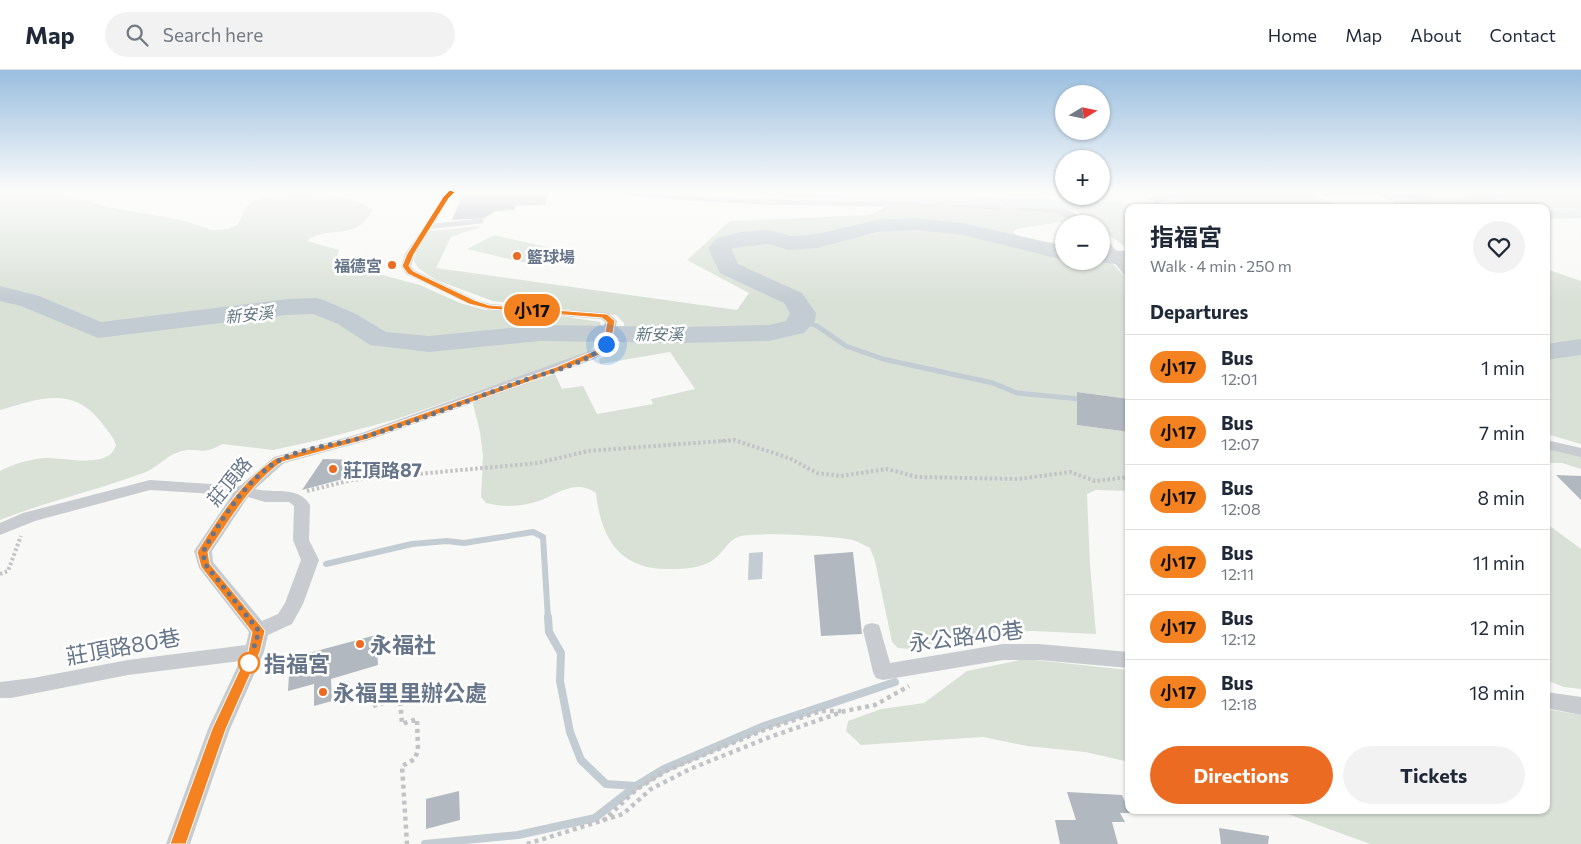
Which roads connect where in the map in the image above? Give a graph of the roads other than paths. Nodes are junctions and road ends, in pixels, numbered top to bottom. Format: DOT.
graph roads {
  1 [pos="425,228"];
  2 [pos="1110,248"];
  3 [pos="1125,258"];
  4 [pos="1550,445"];
  5 [pos="1581,453"];
  6 [pos="244,491"];
  7 [pos="0,529"];
  8 [pos="872,630"];
  9 [pos="259,631"];
  10 [pos="254,652"];
  11 [pos="1125,660"];
  12 [pos="0,690"];
  13 [pos="1550,701"];
  14 [pos="1581,706"];
  15 [pos="178,844"];
  1 -- 6 [label="street, 莊頂路"];
  2 -- 3 [label="street"];
  4 -- 5 [label="street"];
  6 -- 7 [label="street"];
  6 -- 9 [label="street, 莊頂路"];
  6 -- 9 [label="street"];
  8 -- 11 [label="street, 永公路40巷"];
  9 -- 10 [label="street"];
  10 -- 12 [label="street, 莊頂路80巷"];
  10 -- 15 [label="street"];
  13 -- 14 [label="street"];
}
